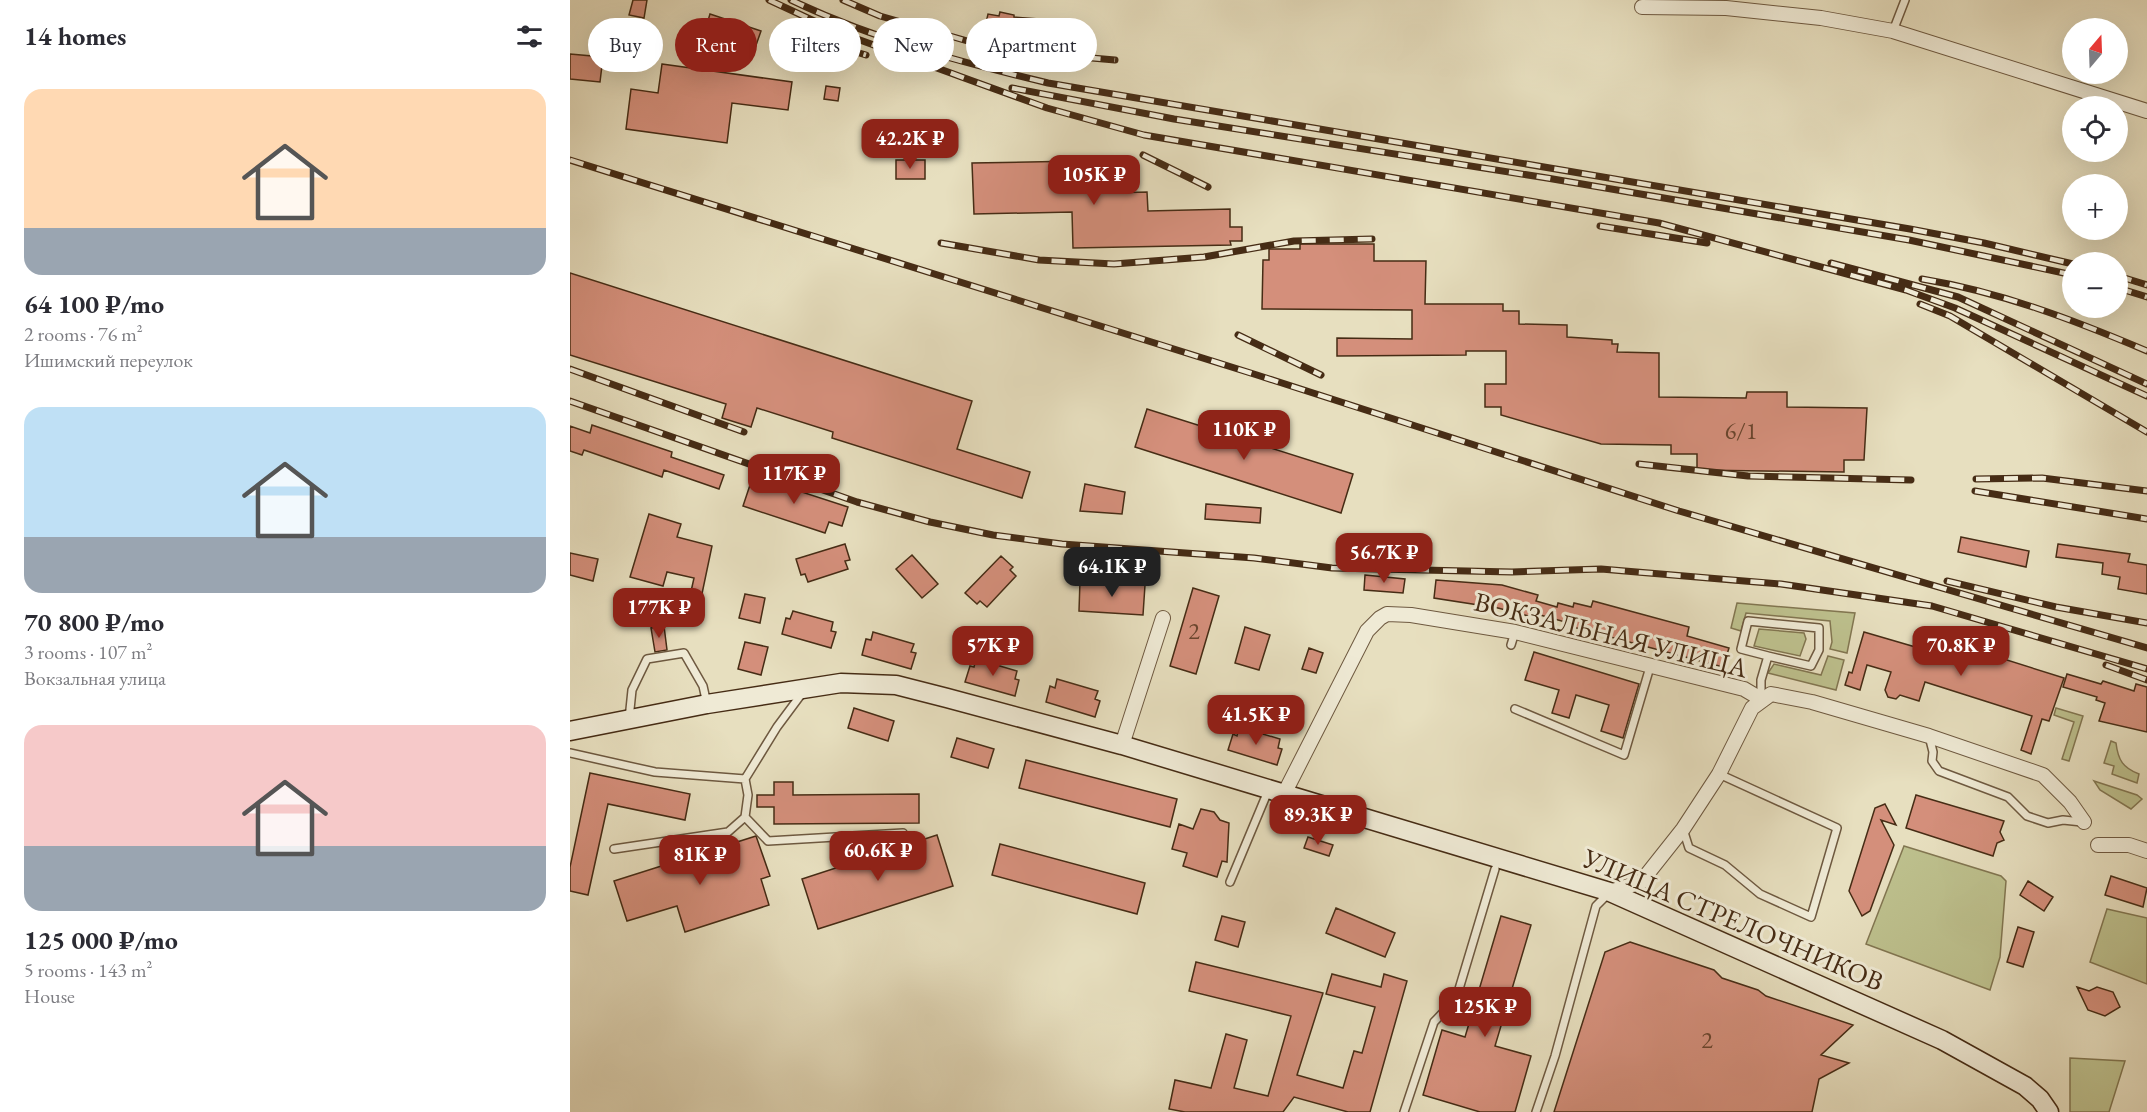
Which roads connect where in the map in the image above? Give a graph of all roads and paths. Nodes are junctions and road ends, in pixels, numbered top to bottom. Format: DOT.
graph roads {
  1 [pos="1905,0"];
  2 [pos="1642,7"];
  3 [pos="1893,31"];
  4 [pos="2147,111"];
  5 [pos="1163,618"];
  6 [pos="1768,656"];
  7 [pos="1650,667"];
  8 [pos="806,689"];
  9 [pos="1761,699"];
  10 [pos="707,704"];
  11 [pos="1515,709"];
  12 [pos="629,718"];
  13 [pos="570,731"];
  14 [pos="1929,736"];
  15 [pos="1122,745"];
  16 [pos="570,753"];
  17 [pos="1719,774"];
  18 [pos="745,779"];
  19 [pos="1276,791"];
  20 [pos="746,817"];
  21 [pos="2084,822"];
  22 [pos="1683,829"];
  23 [pos="903,832"];
  24 [pos="2098,845"];
  25 [pos="614,849"];
  26 [pos="2147,851"];
  27 [pos="1495,869"];
  28 [pos="1230,882"];
  29 [pos="1610,892"];
  30 [pos="1404,1112"];
  31 [pos="1536,1112"];
  32 [pos="2049,1112"];
  1 -- 3 [label="lane"];
  2 -- 3 [label="street"];
  3 -- 4 [label="street"];
  5 -- 15 [label="street"];
  6 -- 6 [label="lane"];
  6 -- 9 [label="lane"];
  7 -- 9 [label="street, ВОКЗАЛЬНАЯ УЛИЦА"];
  7 -- 11 [label="lane"];
  7 -- 19 [label="street, ВОКЗАЛЬНАЯ УЛИЦА"];
  8 -- 10 [label="main road, УЛИЦА СТРЕЛОЧНИКОВ"];
  8 -- 15 [label="main road, УЛИЦА СТРЕЛОЧНИКОВ"];
  8 -- 18 [label="lane"];
  9 -- 14 [label="street, ВОКЗАЛЬНАЯ УЛИЦА"];
  9 -- 17 [label="street"];
  10 -- 12 [label="main road, УЛИЦА СТРЕЛОЧНИКОВ"];
  10 -- 12 [label="lane"];
  12 -- 13 [label="main road, УЛИЦА СТРЕЛОЧНИКОВ"];
  14 -- 21 [label="street, ВОКЗАЛЬНАЯ УЛИЦА"];
  14 -- 21 [label="lane"];
  15 -- 19 [label="main road, УЛИЦА СТРЕЛОЧНИКОВ"];
  16 -- 18 [label="lane"];
  17 -- 22 [label="street"];
  17 -- 22 [label="lane"];
  18 -- 20 [label="lane"];
  19 -- 28 [label="lane"];
  19 -- 29 [label="main road, УЛИЦА СТРЕЛОЧНИКОВ"];
  20 -- 23 [label="lane"];
  20 -- 25 [label="lane"];
  22 -- 29 [label="street"];
  24 -- 26 [label="street"];
  27 -- 30 [label="lane"];
  29 -- 31 [label="lane"];
  29 -- 32 [label="main road, УЛИЦА СТРЕЛОЧНИКОВ"];
}
